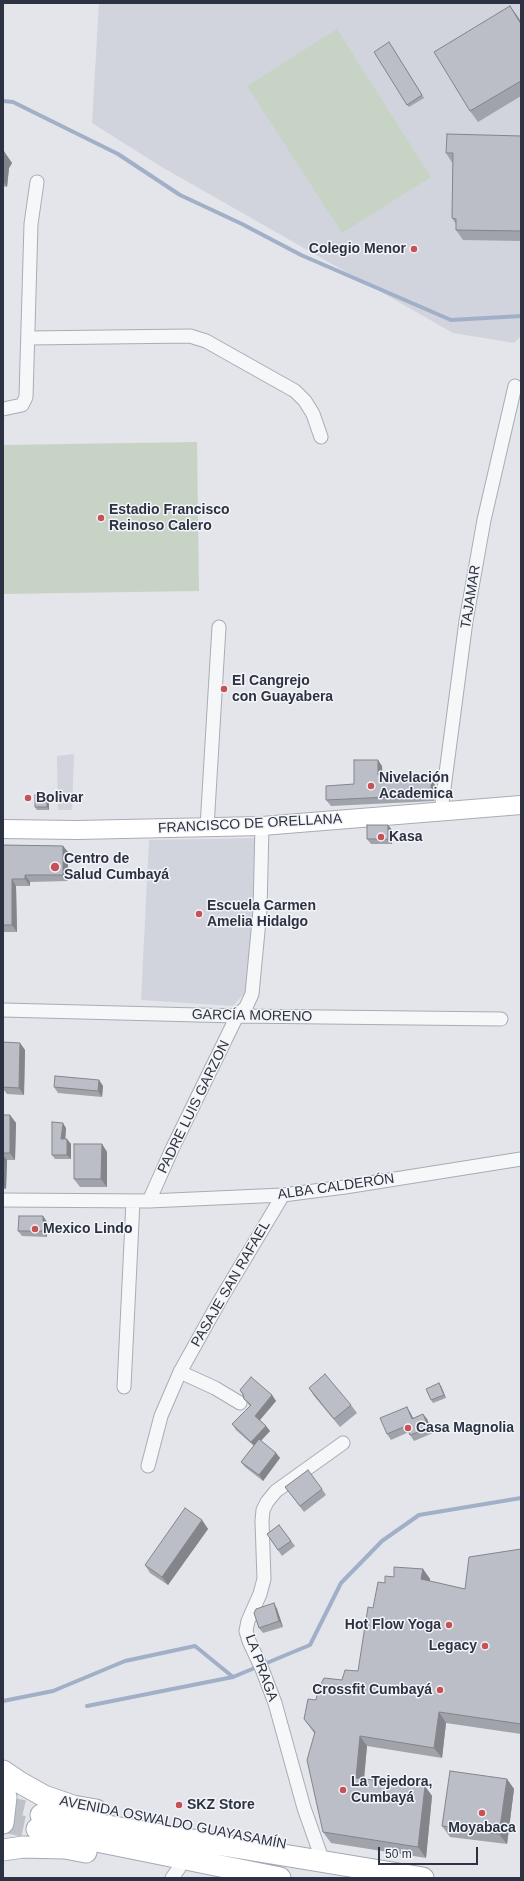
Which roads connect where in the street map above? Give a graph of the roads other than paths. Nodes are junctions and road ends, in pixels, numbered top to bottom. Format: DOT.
graph roads {
  1 [pos="37,182"];
  2 [pos="28,338"];
  3 [pos="515,386"];
  4 [pos="3,409"];
  5 [pos="321,437"];
  6 [pos="219,626"];
  7 [pos="521,805"];
  8 [pos="441,811"];
  9 [pos="262,826"];
  10 [pos="207,827"];
  11 [pos="3,829"];
  12 [pos="3,1010"];
  13 [pos="237,1016"];
  14 [pos="501,1019"];
  15 [pos="521,1159"];
  16 [pos="283,1195"];
  17 [pos="3,1200"];
  18 [pos="133,1201"];
  19 [pos="149,1201"];
  20 [pos="180,1372"];
  21 [pos="124,1387"];
  22 [pos="240,1403"];
  23 [pos="343,1443"];
  24 [pos="148,1466"];
  25 [pos="3,1771"];
  26 [pos="3,1787"];
  27 [pos="3,1823"];
  28 [pos="3,1850"];
  29 [pos="321,1856"];
  30 [pos="372,1870"];
  31 [pos="176,1873"];
  32 [pos="242,1878"];
  33 [pos="280,1878"];
  34 [pos="423,1878"];
  1 -- 2 [label="street"];
  2 -- 4 [label="street"];
  2 -- 5 [label="street"];
  3 -- 8 [label="street, TAJAMAR"];
  6 -- 10 [label="street"];
  7 -- 8 [label="street, FRANCISCO DE ORELLANA"];
  8 -- 9 [label="street, FRANCISCO DE ORELLANA"];
  9 -- 10 [label="street, FRANCISCO DE ORELLANA"];
  9 -- 13 [label="street, PADRE LUIS GARZON"];
  10 -- 11 [label="street, FRANCISCO DE ORELLANA"];
  12 -- 13 [label="street, GARCÍA MORENO"];
  13 -- 14 [label="street, GARCÍA MORENO"];
  13 -- 19 [label="street, PADRE LUIS GARZON"];
  15 -- 16 [label="street, ALBA CALDERÓN"];
  16 -- 19 [label="street, ALBA CALDERÓN"];
  16 -- 20 [label="street, PASAJE SAN RAFAEL"];
  17 -- 18 [label="street"];
  18 -- 19 [label="street, ALBA CALDERÓN"];
  18 -- 21 [label="street"];
  20 -- 22 [label="street"];
  20 -- 24 [label="street, PASAJE SAN RAFAEL"];
  23 -- 29 [label="street, LA PRAGA"];
  25 -- 29 [label="main road, AVENIDA OSWALDO GUAYASAMÍN"];
  26 -- 27 [label="main road"];
  28 -- 31 [label="main road"];
  29 -- 30 [label="main road, AVENIDA OSWALDO GUAYASAMÍN"];
  30 -- 33 [label="main road, AVENIDA OSWALDO GUAYASAMÍN"];
  30 -- 34 [label="main road, AVENIDA OSWALDO GUAYASAMÍN"];
  31 -- 32 [label="main road"];
}
